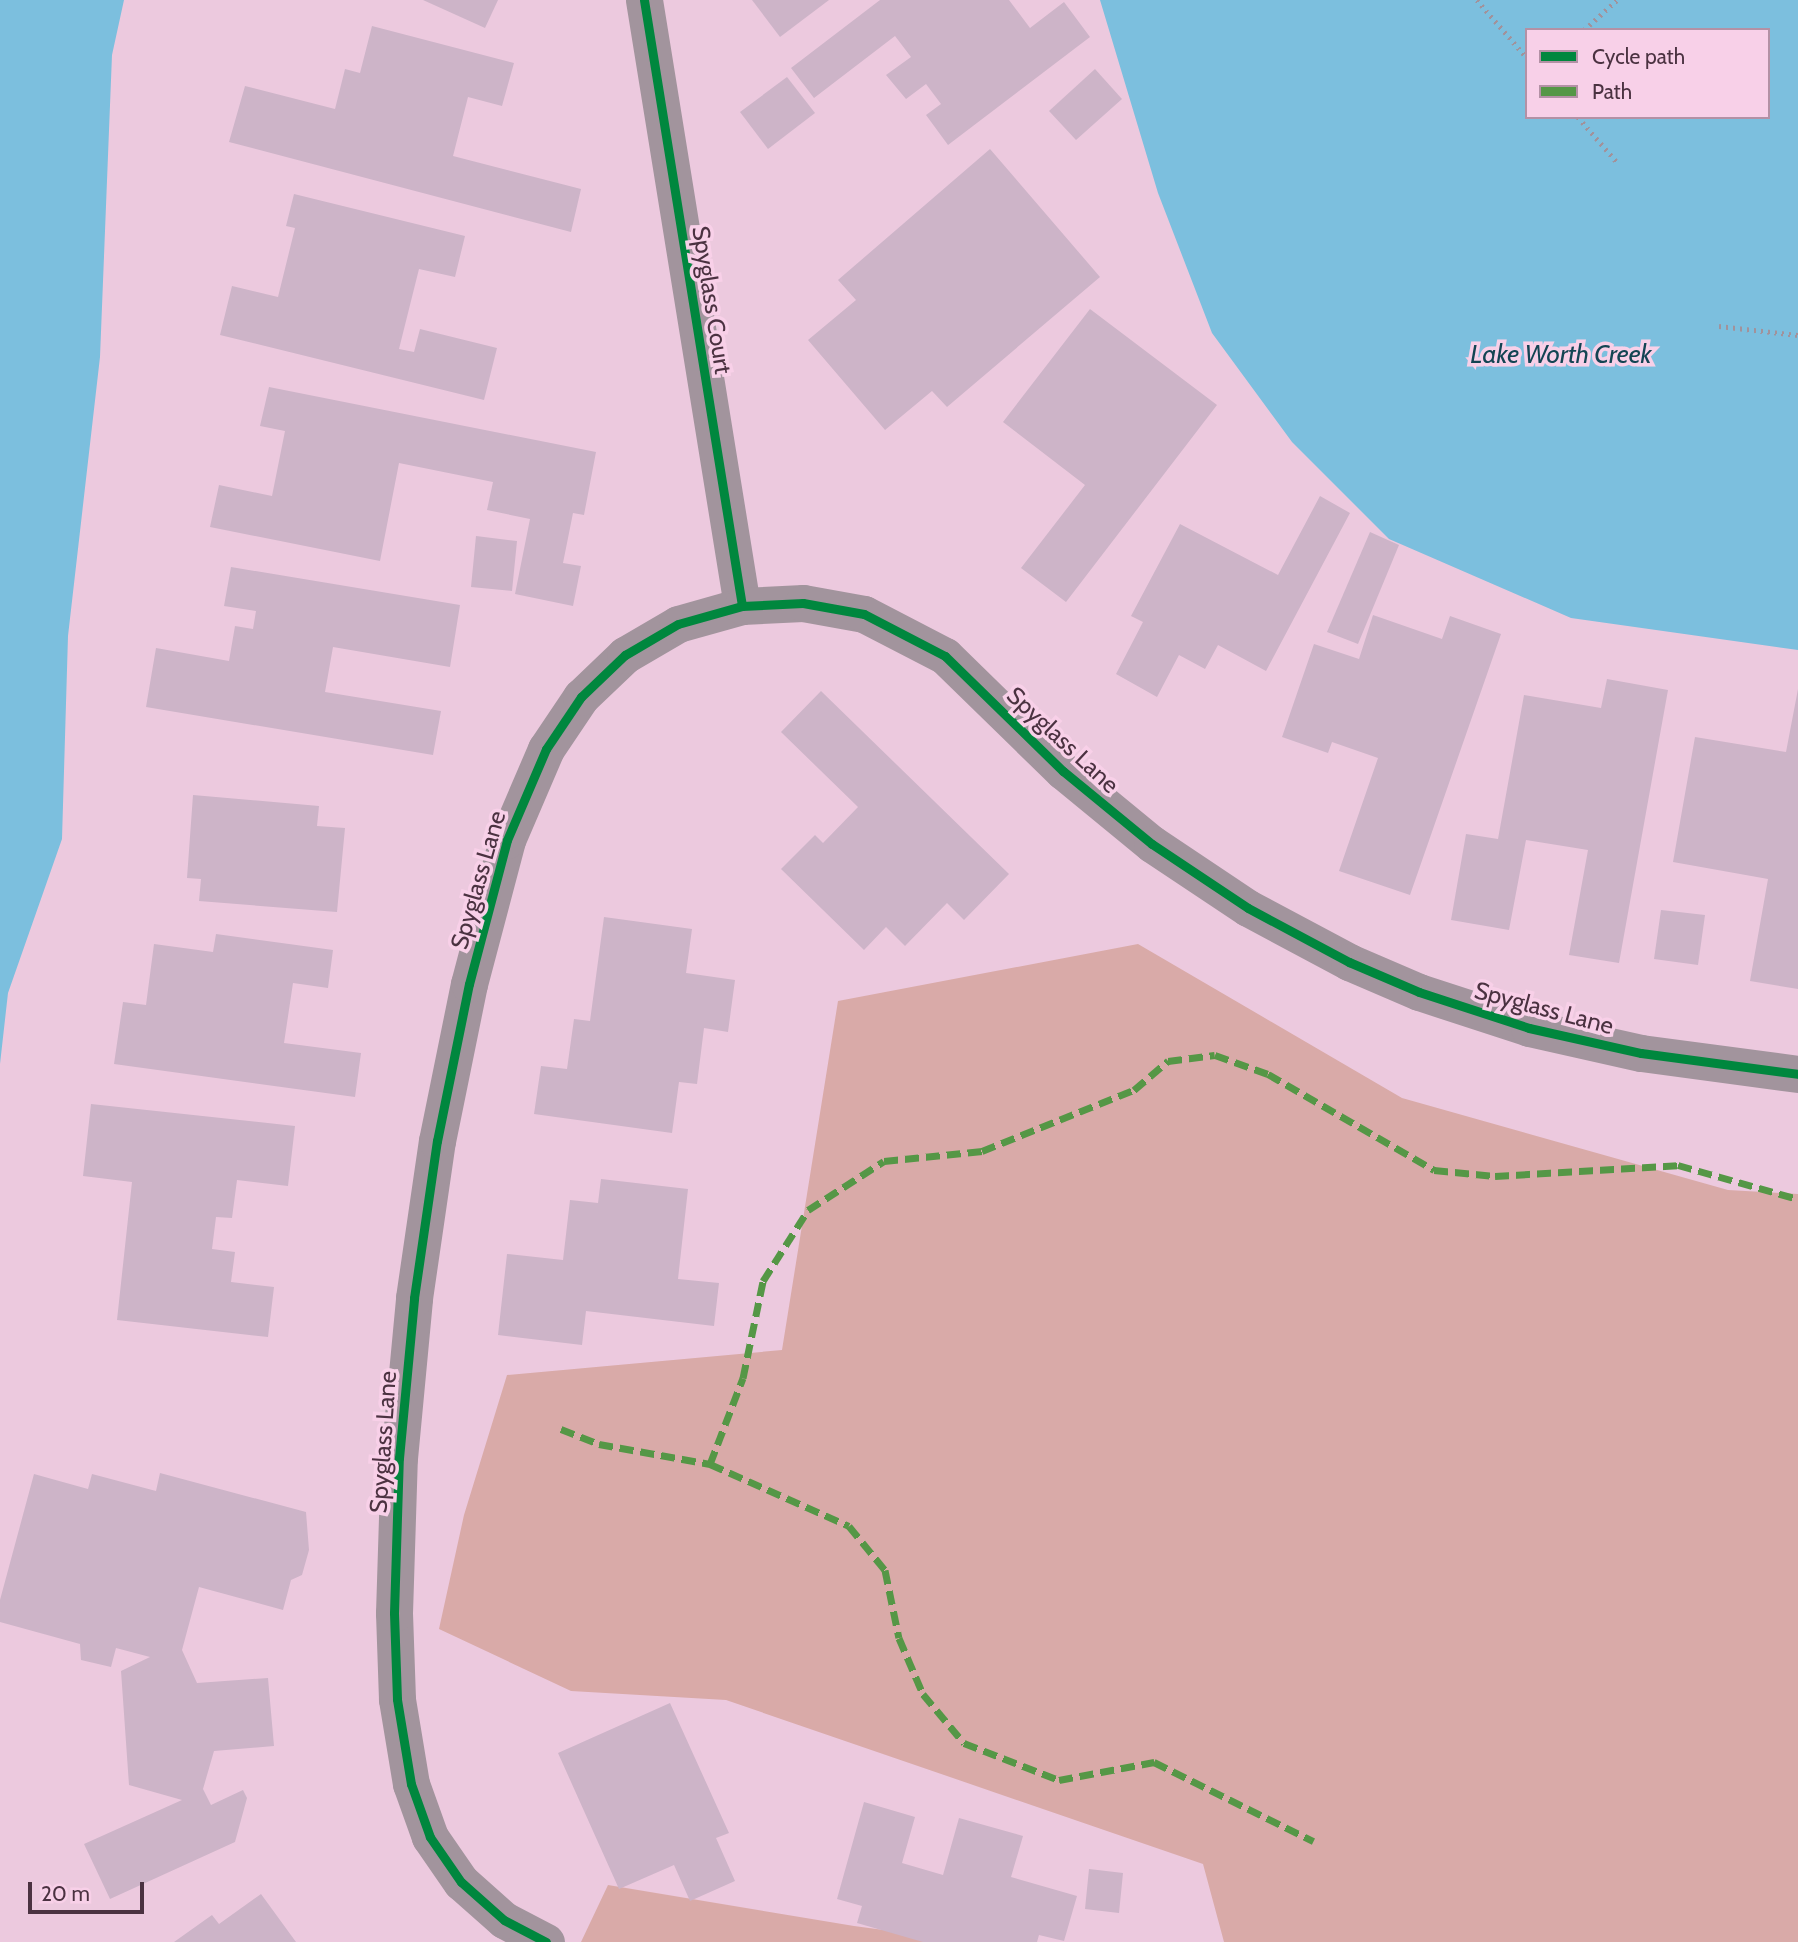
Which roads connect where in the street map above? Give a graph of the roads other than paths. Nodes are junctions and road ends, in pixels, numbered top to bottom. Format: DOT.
graph roads {
  1 [pos="644,0"];
  2 [pos="742,606"];
  3 [pos="1798,1074"];
  4 [pos="546,1942"];
  1 -- 2 [label="street, Spyglass Court"];
  2 -- 3 [label="street, Spyglass Lane"];
  2 -- 4 [label="street, Spyglass Lane"];
}
